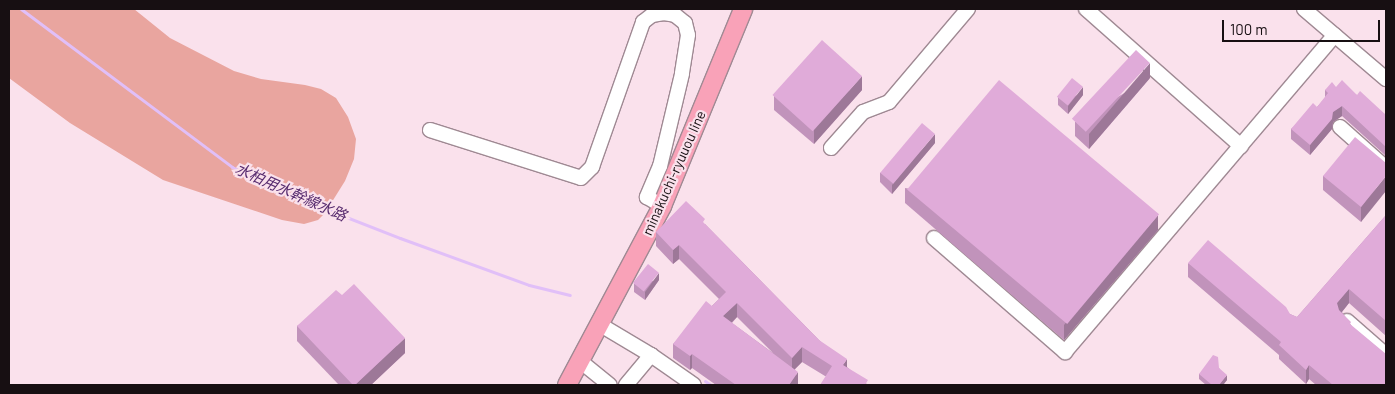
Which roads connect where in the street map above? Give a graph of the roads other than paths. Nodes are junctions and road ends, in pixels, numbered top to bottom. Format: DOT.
graph roads {
  1 [pos="743,9"];
  2 [pos="968,9"];
  3 [pos="1086,9"];
  4 [pos="1304,9"];
  5 [pos="1335,35"];
  6 [pos="1386,79"];
  7 [pos="1340,127"];
  8 [pos="430,130"];
  9 [pos="1241,146"];
  10 [pos="831,148"];
  11 [pos="1386,168"];
  12 [pos="662,206"];
  13 [pos="934,238"];
  14 [pos="1347,320"];
  15 [pos="599,324"];
  16 [pos="651,355"];
  17 [pos="1386,355"];
  18 [pos="580,362"];
  19 [pos="687,383"];
  20 [pos="567,385"];
  21 [pos="610,385"];
  22 [pos="626,385"];
  1 -- 12 [label="main road, minakuchi-ryuuou line"];
  2 -- 10 [label="street"];
  3 -- 9 [label="street"];
  4 -- 5 [label="street"];
  5 -- 6 [label="street"];
  5 -- 9 [label="street"];
  7 -- 11 [label="street"];
  8 -- 12 [label="street"];
  9 -- 13 [label="street"];
  12 -- 15 [label="main road, minakuchi-ryuuou line"];
  14 -- 17 [label="street"];
  15 -- 16 [label="street"];
  15 -- 18 [label="main road, minakuchi-ryuuou line"];
  16 -- 19 [label="street"];
  16 -- 22 [label="street"];
  18 -- 20 [label="main road, minakuchi-ryuuou line"];
  18 -- 21 [label="street"];
}
